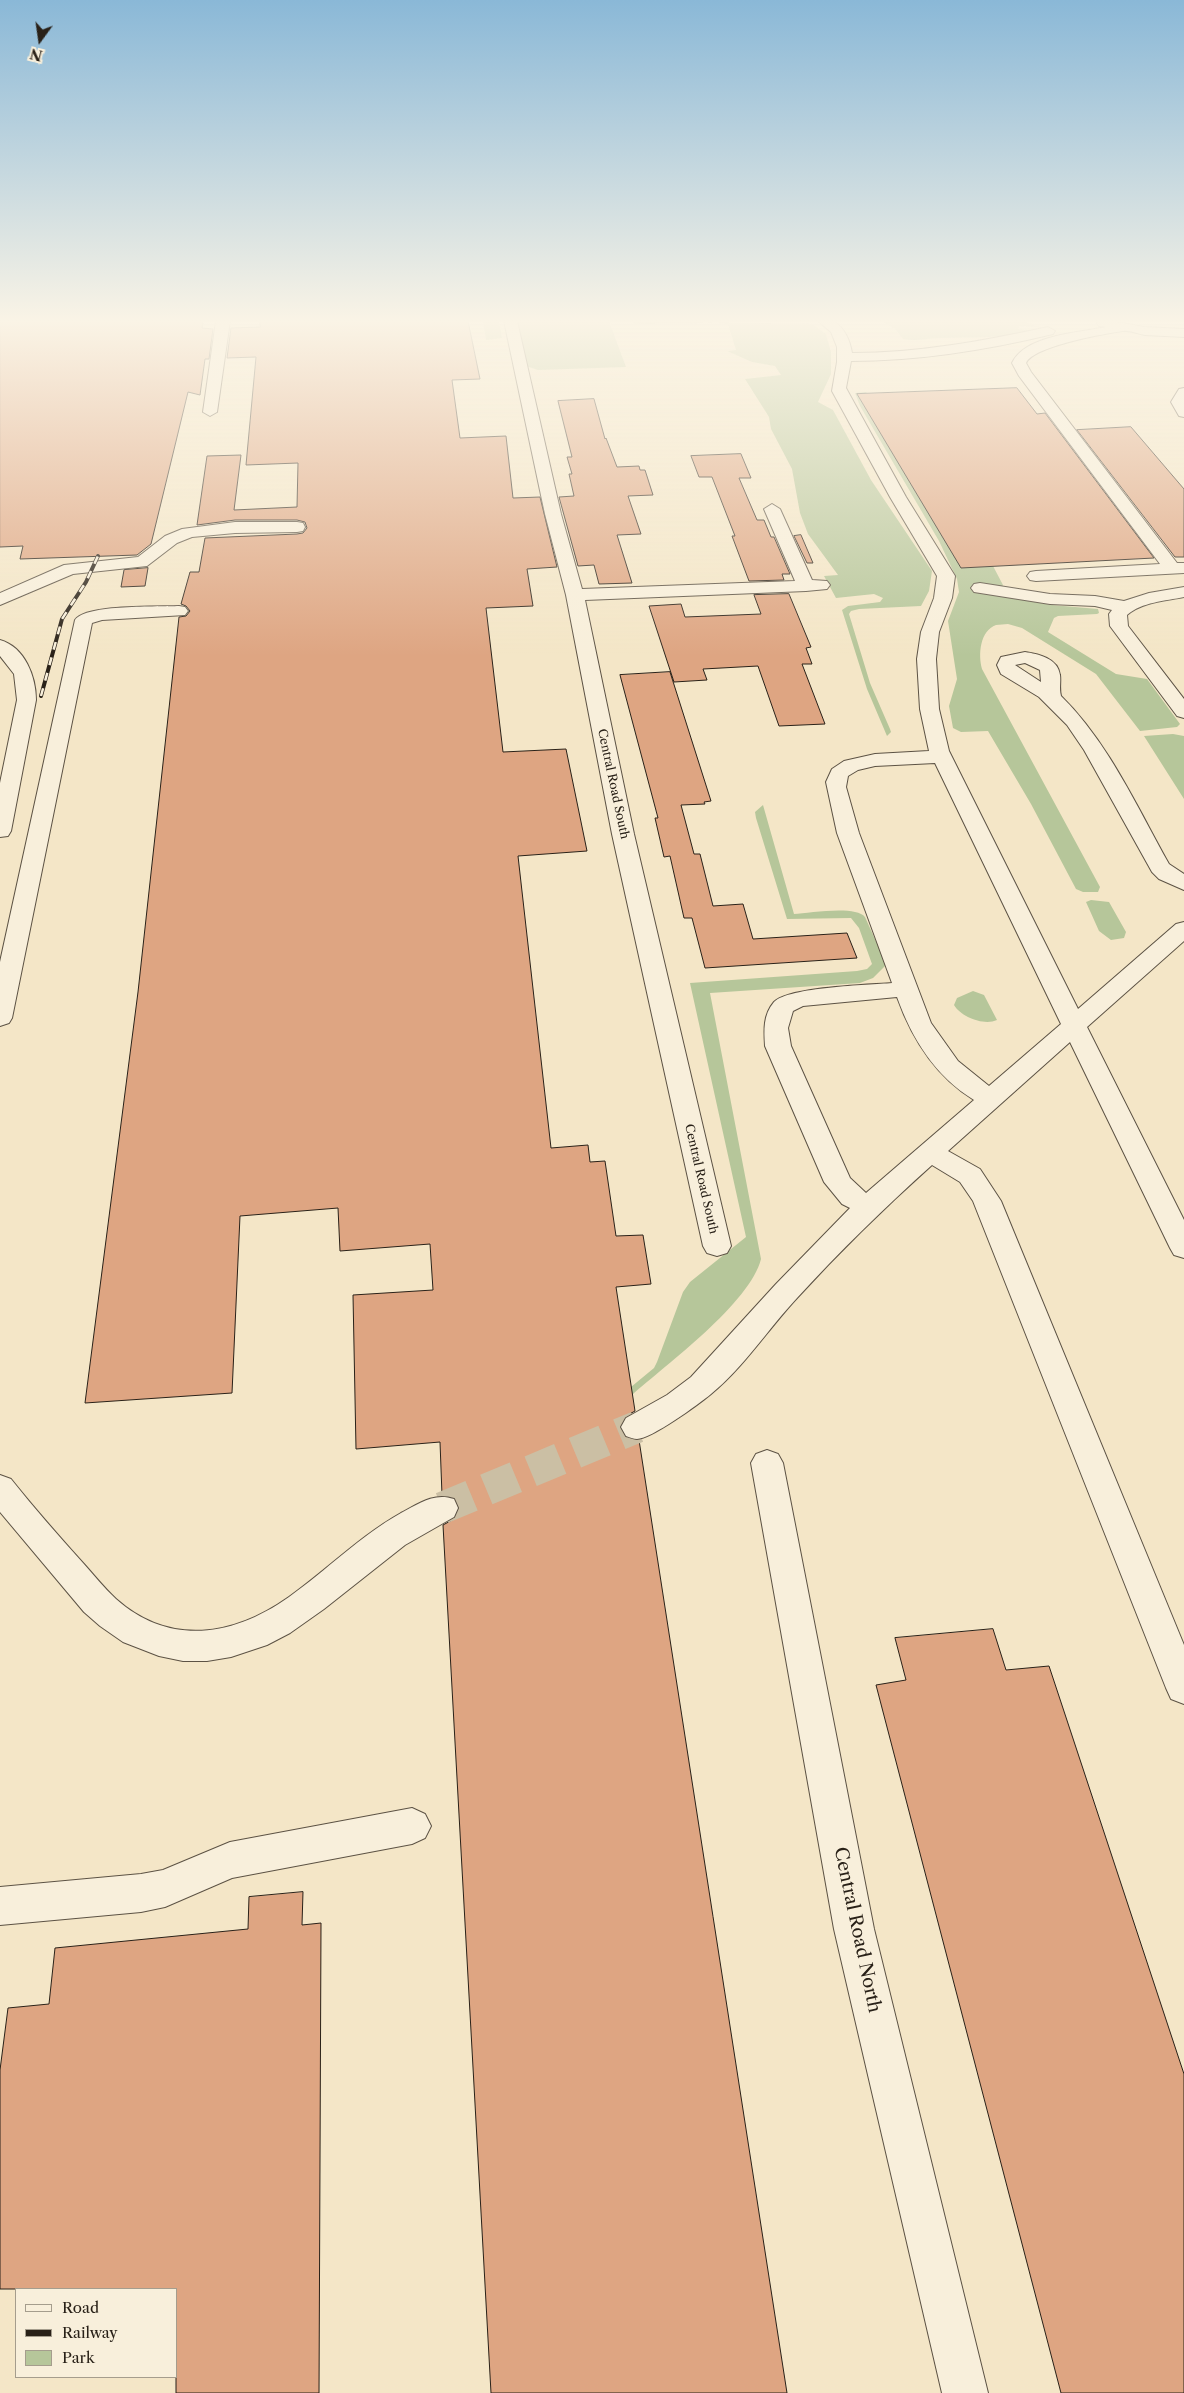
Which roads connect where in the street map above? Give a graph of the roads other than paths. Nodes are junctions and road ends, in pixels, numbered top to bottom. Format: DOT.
graph roads {
  1 [pos="535,433"];
  2 [pos="862,433"];
  3 [pos="1071,433"];
  4 [pos="772,509"];
  5 [pos="296,527"];
  6 [pos="1179,569"];
  7 [pos="1036,576"];
  8 [pos="980,588"];
  9 [pos="1184,592"];
  10 [pos="575,595"];
  11 [pos="0,600"];
  12 [pos="1126,606"];
  13 [pos="179,612"];
  14 [pos="0,646"];
  15 [pos="1062,707"];
  16 [pos="1184,712"];
  17 [pos="941,758"];
  18 [pos="0,831"];
  19 [pos="1184,883"];
  20 [pos="1184,930"];
  21 [pos="906,989"];
  22 [pos="0,1018"];
  23 [pos="1075,1025"];
  24 [pos="991,1099"];
  25 [pos="929,1152"];
  26 [pos="868,1206"];
  27 [pos="717,1246"];
  28 [pos="1184,1248"];
  29 [pos="637,1427"];
  30 [pos="767,1463"];
  31 [pos="0,1488"];
  32 [pos="442,1508"];
  33 [pos="1184,1688"];
  34 [pos="412,1826"];
  35 [pos="0,1906"];
  36 [pos="965,2393"];
  1 -- 10 [label="lane, Central Road South"];
  2 -- 17 [label="lane"];
  3 -- 6 [label="lane"];
  4 -- 10 [label="lane"];
  5 -- 11 [label="lane"];
  6 -- 7 [label="lane"];
  8 -- 12 [label="lane"];
  9 -- 12 [label="lane"];
  10 -- 27 [label="lane, Central Road South"];
  12 -- 16 [label="lane"];
  13 -- 22 [label="lane"];
  14 -- 18 [label="lane"];
  15 -- 19 [label="lane"];
  17 -- 21 [label="lane"];
  17 -- 23 [label="lane"];
  20 -- 23 [label="lane"];
  21 -- 24 [label="lane"];
  21 -- 26 [label="lane"];
  23 -- 24 [label="lane"];
  23 -- 28 [label="lane"];
  24 -- 25 [label="lane"];
  25 -- 26 [label="lane"];
  25 -- 33 [label="lane"];
  26 -- 29 [label="lane"];
  30 -- 36 [label="lane, Central Road North"];
  31 -- 32 [label="lane"];
  34 -- 35 [label="lane"];
}
